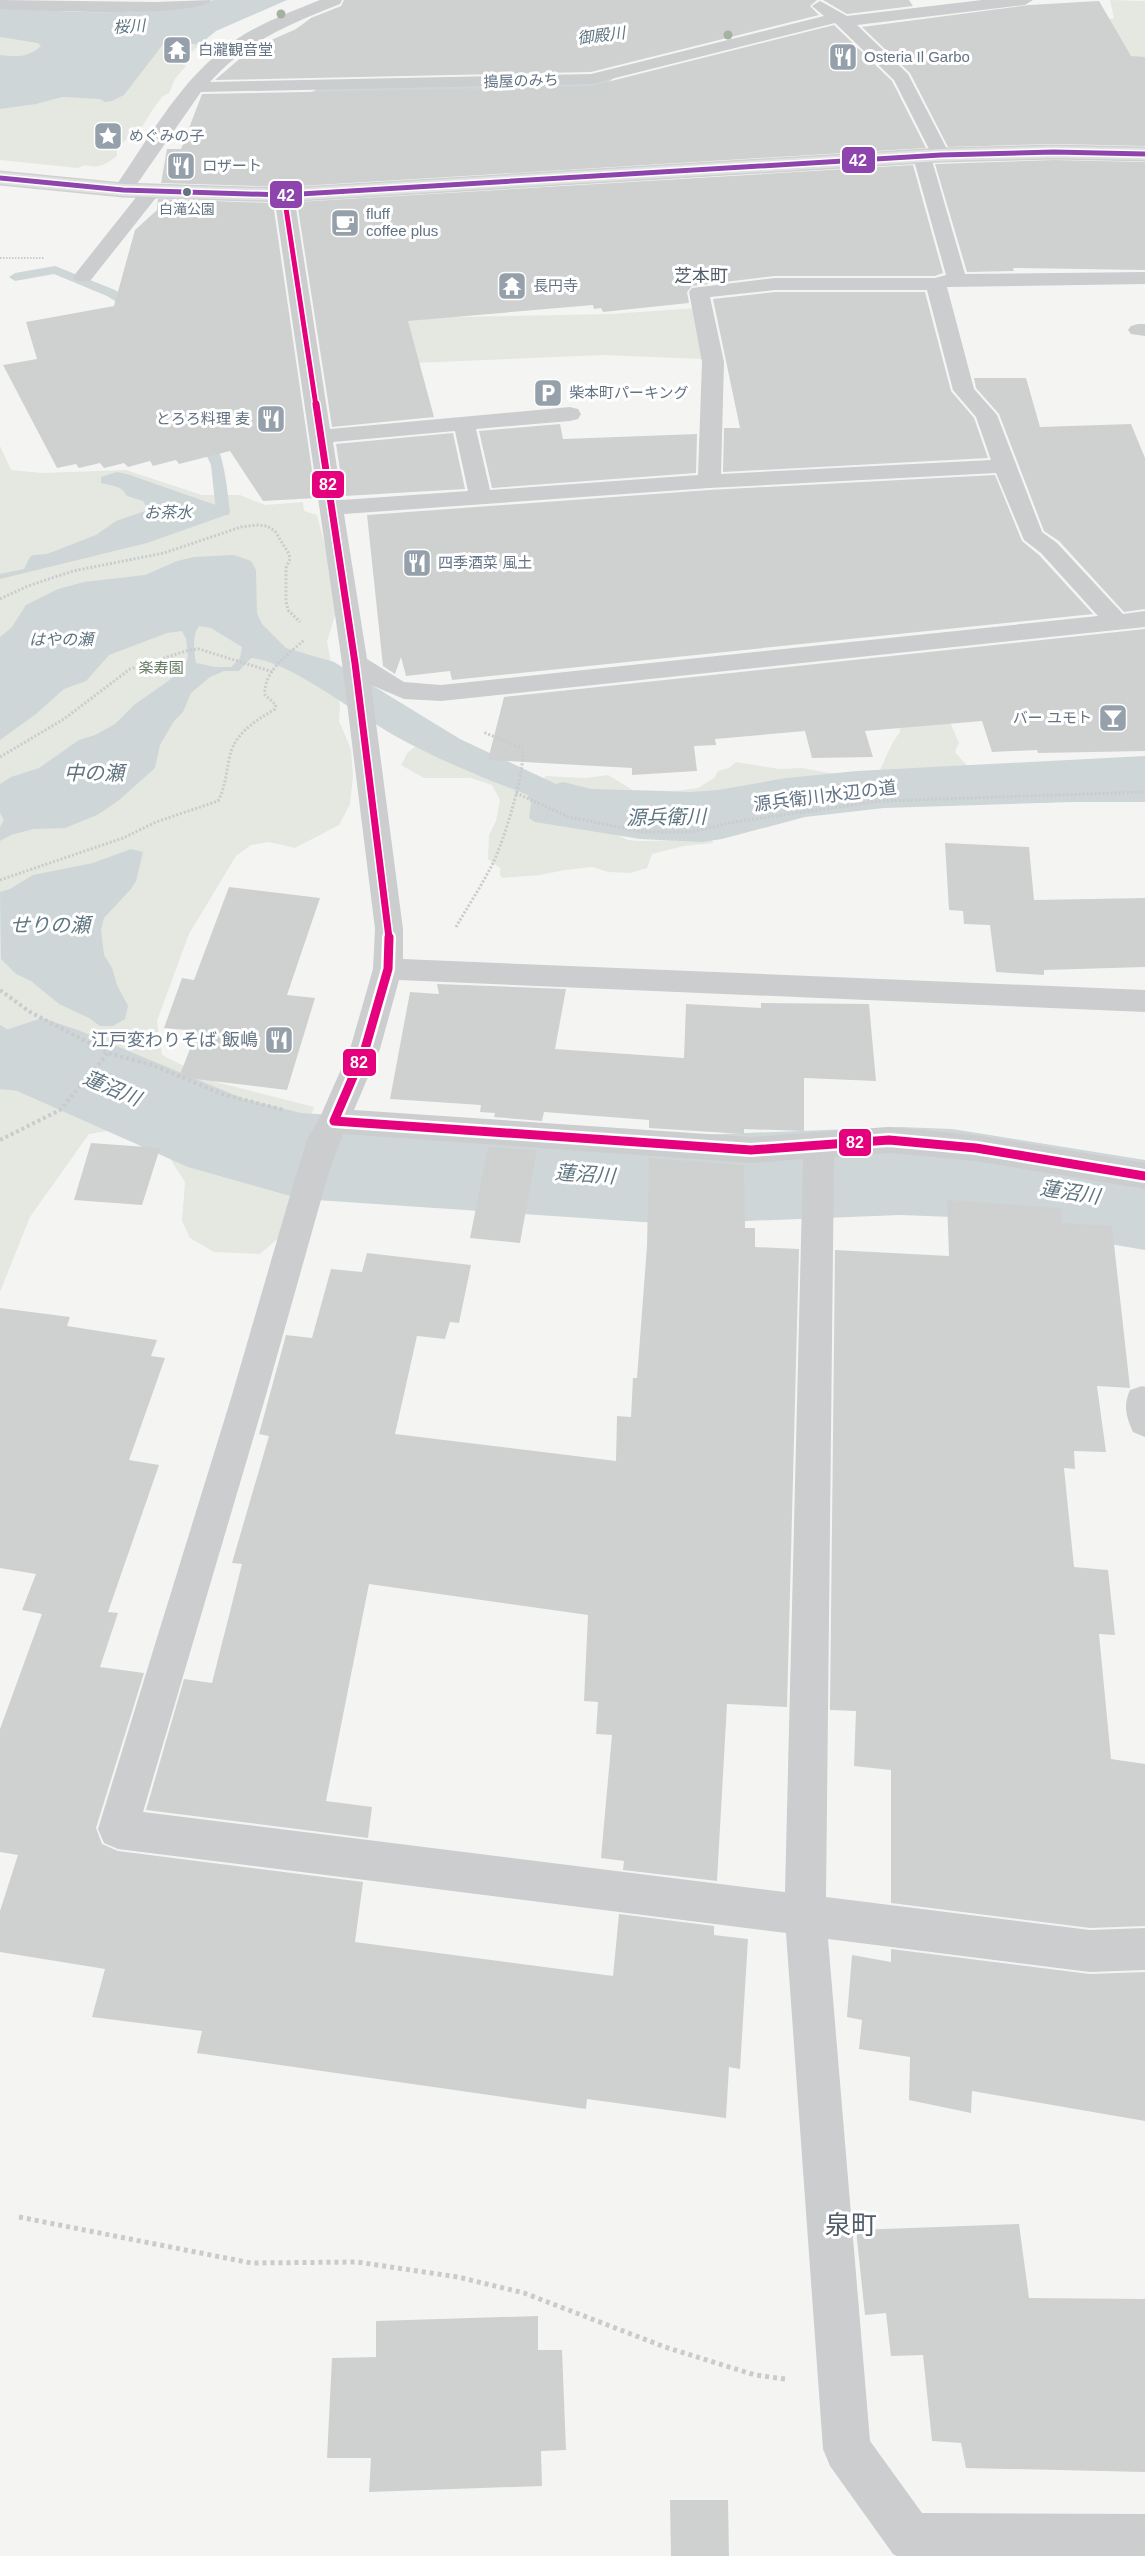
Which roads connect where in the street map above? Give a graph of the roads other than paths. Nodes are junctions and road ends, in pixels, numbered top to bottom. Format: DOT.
graph roads {
  1 [pos="203,0"];
  2 [pos="334,0"];
  3 [pos="810,0"];
  4 [pos="1024,0"];
  5 [pos="0,4"];
  6 [pos="841,19"];
  7 [pos="197,87"];
  8 [pos="1145,154"];
  9 [pos="932,156"];
  10 [pos="0,178"];
  11 [pos="123,190"];
  12 [pos="152,190"];
  13 [pos="284,195"];
  14 [pos="82,277"];
  15 [pos="1145,278"];
  16 [pos="957,280"];
  17 [pos="936,284"];
  18 [pos="570,414"];
  19 [pos="464,423"];
  20 [pos="321,436"];
  21 [pos="1005,466"];
  22 [pos="709,481"];
  23 [pos="480,496"];
  24 [pos="332,508"];
  25 [pos="1145,619"];
  26 [pos="1116,622"];
  27 [pos="356,667"];
  28 [pos="388,969"];
  29 [pos="1145,1001"];
  30 [pos="329,1130"];
  31 [pos="819,1166"];
  32 [pos="1145,1176"];
  33 [pos="805,1914"];
  34 [pos="1145,1949"];
  35 [pos="1145,2539"];
  1 -- 5 [label="street"];
  2 -- 7 [label="street"];
  3 -- 6 [label="street"];
  4 -- 6 [label="street, 搗屋のみち"];
  6 -- 7 [label="street, 搗屋のみち"];
  6 -- 9 [label="street"];
  7 -- 11 [label="street"];
  8 -- 9 [label="main road"];
  9 -- 13 [label="main road"];
  9 -- 16 [label="street"];
  10 -- 11 [label="main road"];
  11 -- 12 [label="main road"];
  12 -- 13 [label="main road"];
  12 -- 14 [label="street"];
  13 -- 20 [label="street"];
  15 -- 16 [label="street"];
  16 -- 17 [label="street"];
  17 -- 21 [label="street"];
  17 -- 22 [label="street"];
  18 -- 19 [label="street"];
  19 -- 20 [label="street"];
  19 -- 23 [label="street"];
  20 -- 24 [label="street"];
  21 -- 22 [label="street"];
  21 -- 26 [label="street"];
  22 -- 23 [label="street"];
  23 -- 24 [label="street"];
  24 -- 27 [label="street"];
  25 -- 26 [label="street"];
  26 -- 27 [label="street"];
  27 -- 28 [label="street"];
  28 -- 29 [label="street"];
  28 -- 30 [label="street"];
  30 -- 31 [label="street"];
  30 -- 33 [label="street"];
  31 -- 32 [label="street"];
  31 -- 33 [label="street"];
  33 -- 34 [label="street"];
  33 -- 35 [label="street"];
}
